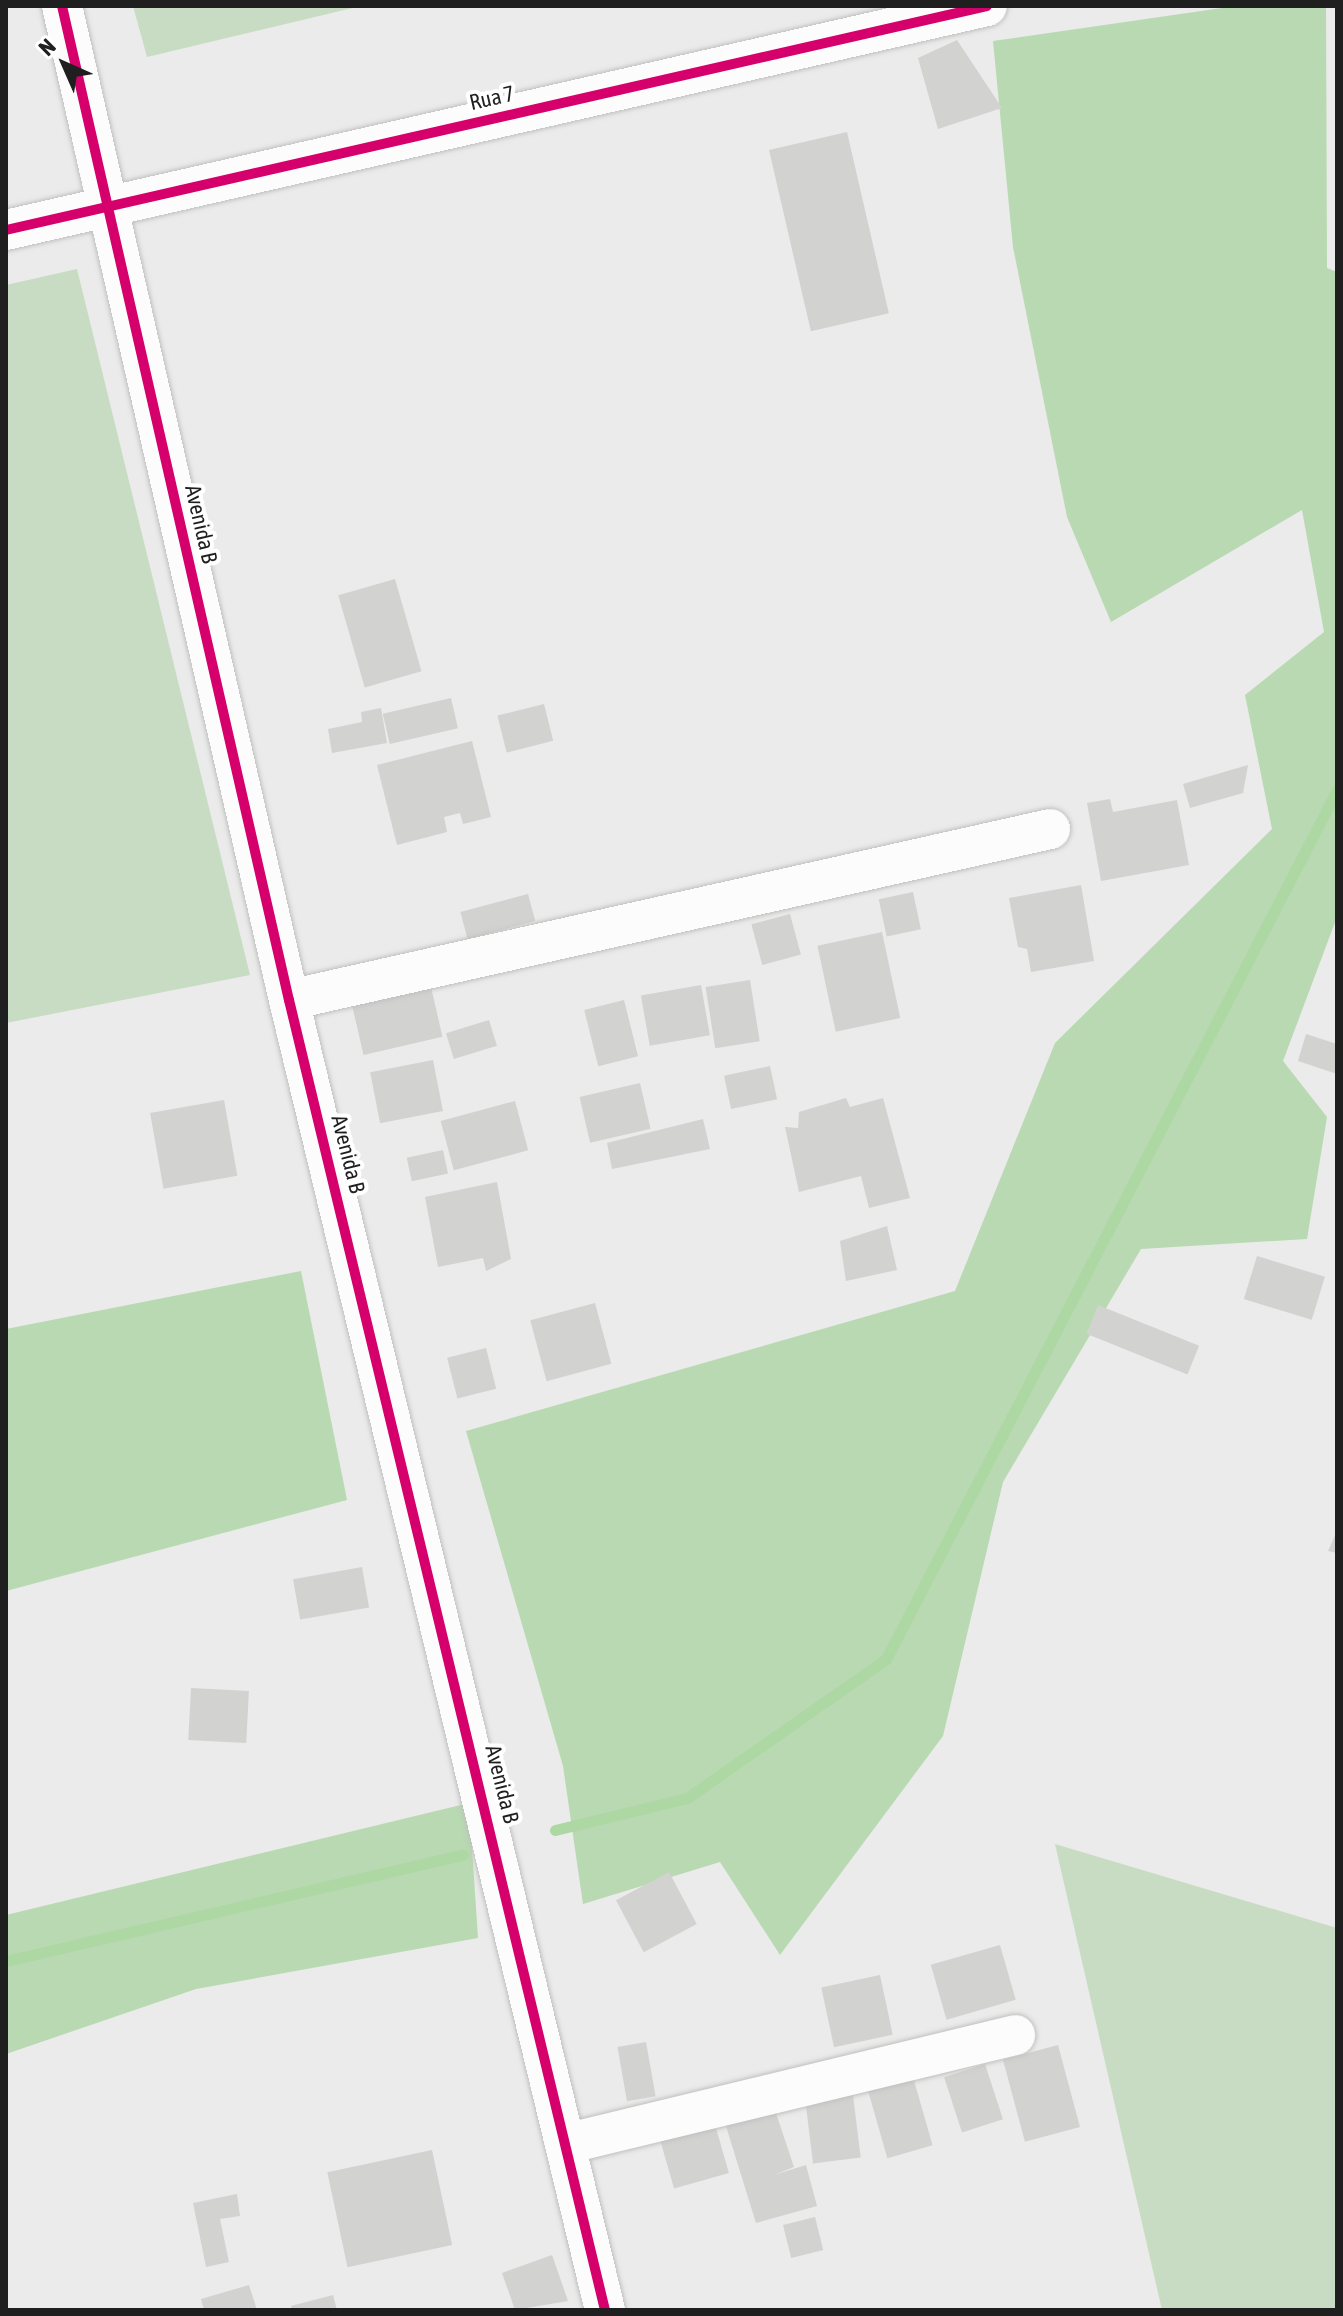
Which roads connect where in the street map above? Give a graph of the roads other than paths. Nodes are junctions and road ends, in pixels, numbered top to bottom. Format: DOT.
graph roads {
  1 [pos="62,6"];
  2 [pos="987,6"];
  3 [pos="107,206"];
  4 [pos="6,230"];
  5 [pos="1050,829"];
  6 [pos="289,1000"];
  7 [pos="1015,2035"];
  8 [pos="569,2143"];
  9 [pos="605,2310"];
  1 -- 3 [label="street, Avenida B"];
  2 -- 3 [label="street, Rua 7"];
  3 -- 4 [label="street, Rua 7"];
  3 -- 6 [label="street, Avenida B"];
  5 -- 6 [label="street"];
  6 -- 8 [label="street, Avenida B"];
  7 -- 8 [label="street"];
  8 -- 9 [label="street, Avenida B"];
}
